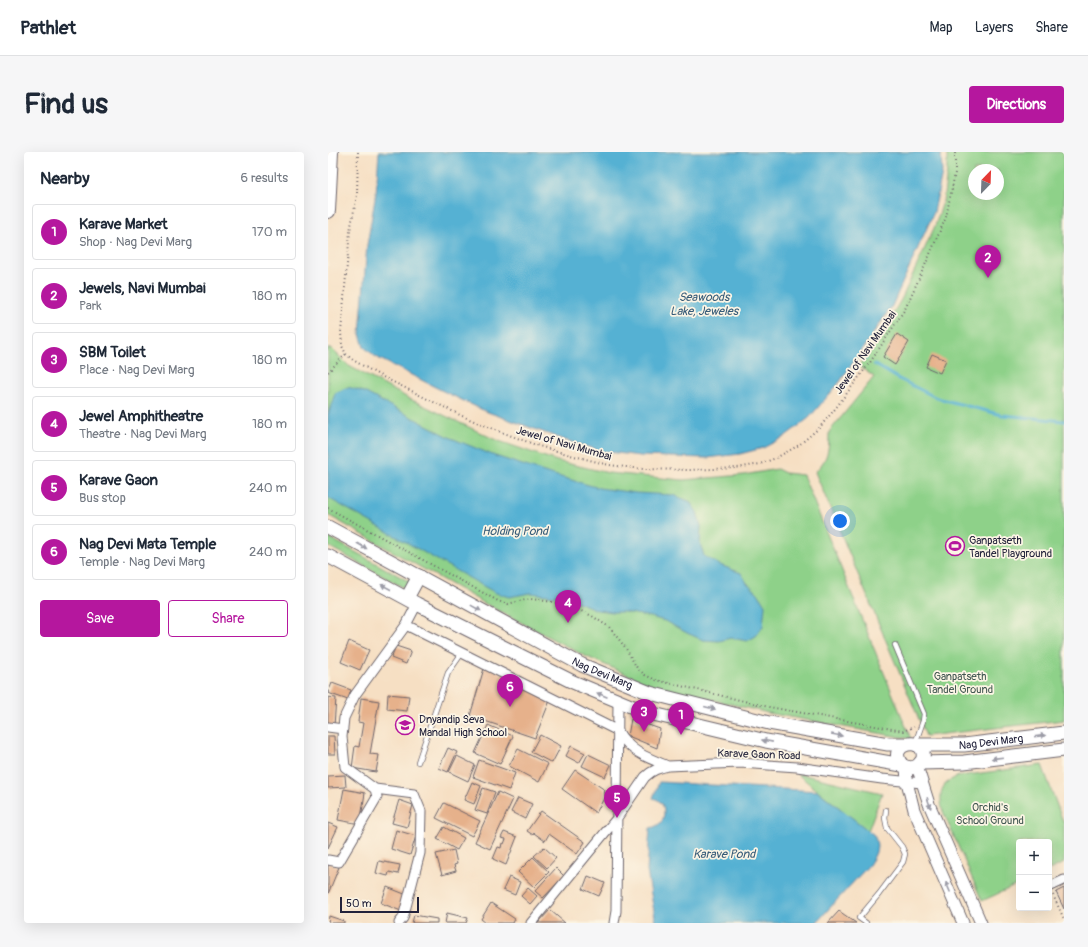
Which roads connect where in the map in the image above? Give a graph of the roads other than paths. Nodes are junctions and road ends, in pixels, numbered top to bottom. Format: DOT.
graph roads {
  1 [pos="331,152"];
  2 [pos="328,211"];
  3 [pos="328,527"];
  4 [pos="328,556"];
  5 [pos="419,576"];
  6 [pos="412,601"];
  7 [pos="406,625"];
  8 [pos="895,645"];
  9 [pos="462,653"];
  10 [pos="618,702"];
  11 [pos="328,727"];
  12 [pos="342,729"];
  13 [pos="618,731"];
  14 [pos="1064,733"];
  15 [pos="912,744"];
  16 [pos="1064,750"];
  17 [pos="418,762"];
  18 [pos="911,765"];
  19 [pos="668,766"];
  20 [pos="907,782"];
  21 [pos="922,783"];
  22 [pos="375,789"];
  23 [pos="886,810"];
  24 [pos="617,818"];
  25 [pos="328,860"];
  26 [pos="1064,880"];
  27 [pos="1052,889"];
  28 [pos="399,923"];
  29 [pos="531,923"];
  30 [pos="614,923"];
  31 [pos="866,923"];
  32 [pos="963,923"];
  33 [pos="981,923"];
  1 -- 2 [label="main road"];
  3 -- 5 [label="main road, Nag Devi Marg, one-way"];
  6 -- 4 [label="main road, Nag Devi Marg, one-way"];
  5 -- 6 [label="main road"];
  5 -- 15 [label="main road, Nag Devi Marg, one-way"];
  6 -- 7 [label="street"];
  10 -- 6 [label="main road, Nag Devi Marg, one-way"];
  7 -- 9 [label="street"];
  7 -- 12 [label="street"];
  8 -- 15 [label="lane"];
  9 -- 13 [label="street"];
  9 -- 17 [label="lane"];
  10 -- 13 [label="street"];
  18 -- 10 [label="main road, Nag Devi Marg, one-way"];
  11 -- 12 [label="street"];
  12 -- 22 [label="street"];
  13 -- 19 [label="street"];
  13 -- 24 [label="street"];
  15 -- 14 [label="main road, Nag Devi Marg, one-way"];
  15 -- 18 [label="main road"];
  15 -- 18 [label="main road"];
  16 -- 18 [label="main road, Nag Devi Marg, one-way"];
  18 -- 20 [label="street"];
  18 -- 21 [label="street"];
  19 -- 20 [label="street, Karave Gaon Road"];
  19 -- 24 [label="street, Karave Gaon Road"];
  20 -- 21 [label="street, Karave Gaon Road"];
  32 -- 20 [label="street, one-way"];
  21 -- 33 [label="street, one-way"];
  22 -- 25 [label="street"];
  22 -- 28 [label="street"];
  23 -- 31 [label="lane"];
  24 -- 29 [label="street, Karave Gaon Road"];
  24 -- 30 [label="street"];
  26 -- 27 [label="street"];
}
